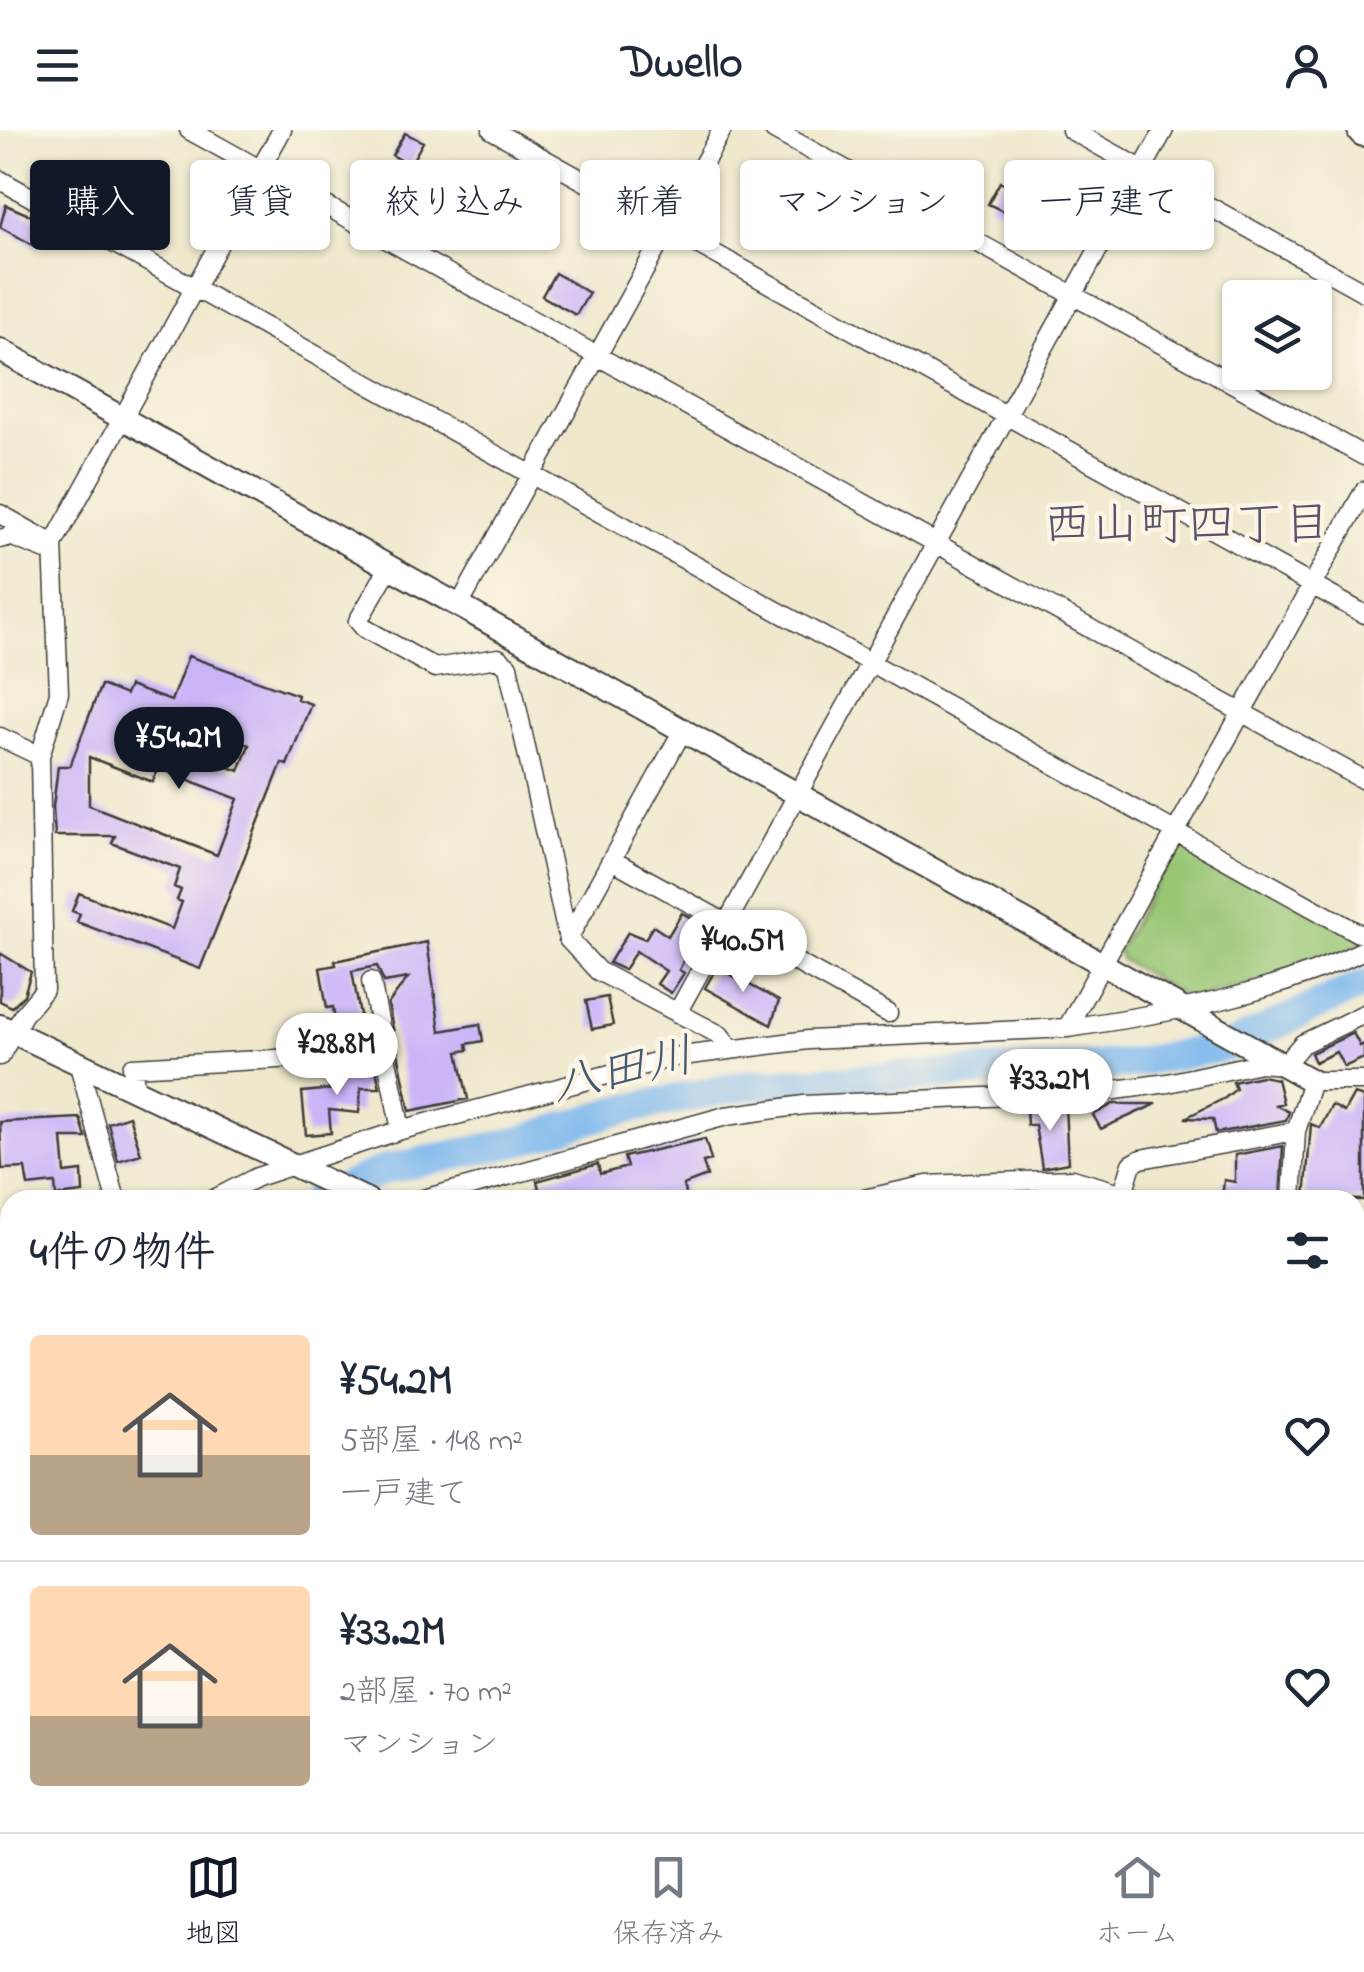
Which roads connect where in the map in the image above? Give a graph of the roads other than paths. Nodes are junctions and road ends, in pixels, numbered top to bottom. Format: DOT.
graph roads {
  1 [pos="190,130"];
  2 [pos="282,130"];
  3 [pos="492,130"];
  4 [pos="722,130"];
  5 [pos="774,130"];
  6 [pos="1071,130"];
  7 [pos="1164,130"];
  8 [pos="244,160"];
  9 [pos="265,160"];
  10 [pos="705,160"];
  11 [pos="1125,160"];
  12 [pos="1148,160"];
  13 [pos="580,179"];
  14 [pos="0,180"];
  15 [pos="330,208"];
  16 [pos="1214,209"];
  17 [pos="216,250"];
  18 [pos="656,250"];
  19 [pos="708,250"];
  20 [pos="1098,250"];
  21 [pos="195,288"];
  22 [pos="1364,292"];
  23 [pos="1074,294"];
  24 [pos="0,350"];
  25 [pos="596,355"];
  26 [pos="1007,415"];
  27 [pos="122,418"];
  28 [pos="1364,456"];
  29 [pos="531,474"];
  30 [pos="1364,491"];
  31 [pos="0,514"];
  32 [pos="0,539"];
  33 [pos="936,542"];
  34 [pos="52,548"];
  35 [pos="390,566"];
  36 [pos="1312,585"];
  37 [pos="460,604"];
  38 [pos="1364,614"];
  39 [pos="870,662"];
  40 [pos="1240,713"];
  41 [pos="684,728"];
  42 [pos="0,738"];
  43 [pos="40,756"];
  44 [pos="1364,780"];
  45 [pos="798,792"];
  46 [pos="1175,833"];
  47 [pos="612,860"];
  48 [pos="726,924"];
  49 [pos="568,939"];
  50 [pos="1361,942"];
  51 [pos="1103,962"];
  52 [pos="371,981"];
  53 [pos="1187,1010"];
  54 [pos="677,1013"];
  55 [pos="888,1013"];
  56 [pos="1364,1014"];
  57 [pos="1068,1028"];
  58 [pos="6,1029"];
  59 [pos="730,1048"];
  60 [pos="386,1053"];
  61 [pos="0,1056"];
  62 [pos="79,1065"];
  63 [pos="1284,1065"];
  64 [pos="1312,1081"];
  65 [pos="1364,1081"];
  66 [pos="136,1092"];
  67 [pos="401,1130"];
  68 [pos="1296,1131"];
  69 [pos="297,1166"];
  70 [pos="113,1190"];
  71 [pos="231,1190"];
  72 [pos="348,1190"];
  73 [pos="456,1190"];
  74 [pos="908,1190"];
  75 [pos="1111,1190"];
  76 [pos="1124,1190"];
  77 [pos="1293,1190"];
  1 -- 8 [label="street"];
  2 -- 9 [label="street"];
  3 -- 13 [label="street"];
  4 -- 10 [label="street"];
  5 -- 23 [label="street"];
  6 -- 11 [label="street"];
  7 -- 12 [label="street"];
  14 -- 21 [label="street"];
  15 -- 25 [label="street"];
  16 -- 22 [label="street"];
  17 -- 21 [label="street"];
  18 -- 25 [label="street"];
  19 -- 26 [label="street"];
  20 -- 23 [label="street"];
  21 -- 27 [label="street"];
  21 -- 29 [label="street"];
  23 -- 26 [label="street"];
  23 -- 28 [label="street"];
  24 -- 27 [label="street"];
  25 -- 29 [label="street"];
  25 -- 33 [label="street"];
  26 -- 33 [label="street"];
  26 -- 36 [label="street"];
  27 -- 34 [label="street"];
  27 -- 35 [label="street"];
  29 -- 37 [label="street"];
  29 -- 39 [label="street"];
  30 -- 36 [label="street"];
  31 -- 34 [label="street"];
  32 -- 34 [label="street"];
  33 -- 39 [label="street"];
  33 -- 40 [label="street"];
  34 -- 43 [label="street"];
  35 -- 37 [label="street"];
  35 -- 49 [label="street"];
  36 -- 38 [label="street"];
  36 -- 40 [label="street"];
  37 -- 41 [label="street"];
  39 -- 45 [label="street"];
  39 -- 46 [label="street"];
  40 -- 44 [label="street"];
  40 -- 46 [label="street"];
  41 -- 45 [label="street"];
  41 -- 47 [label="street"];
  42 -- 43 [label="street"];
  43 -- 58 [label="street"];
  45 -- 48 [label="street"];
  45 -- 51 [label="street"];
  46 -- 50 [label="street"];
  46 -- 51 [label="street"];
  47 -- 48 [label="street"];
  47 -- 49 [label="street"];
  48 -- 54 [label="street"];
  48 -- 55 [label="street"];
  49 -- 54 [label="street"];
  50 -- 53 [label="street"];
  51 -- 53 [label="street"];
  51 -- 57 [label="street"];
  52 -- 60 [label="street"];
  53 -- 57 [label="street"];
  53 -- 63 [label="street"];
  54 -- 59 [label="street"];
  56 -- 63 [label="street"];
  57 -- 59 [label="street"];
  58 -- 61 [label="street"];
  58 -- 62 [label="street"];
  59 -- 67 [label="street"];
  60 -- 66 [label="street"];
  60 -- 67 [label="street"];
  62 -- 66 [label="street"];
  62 -- 70 [label="street"];
  63 -- 64 [label="street"];
  63 -- 73 [label="street"];
  64 -- 65 [label="street"];
  64 -- 68 [label="street"];
  66 -- 69 [label="street"];
  67 -- 69 [label="street"];
  68 -- 76 [label="street"];
  68 -- 77 [label="street"];
  69 -- 71 [label="street"];
  69 -- 72 [label="street"];
  74 -- 75 [label="street"];
}
